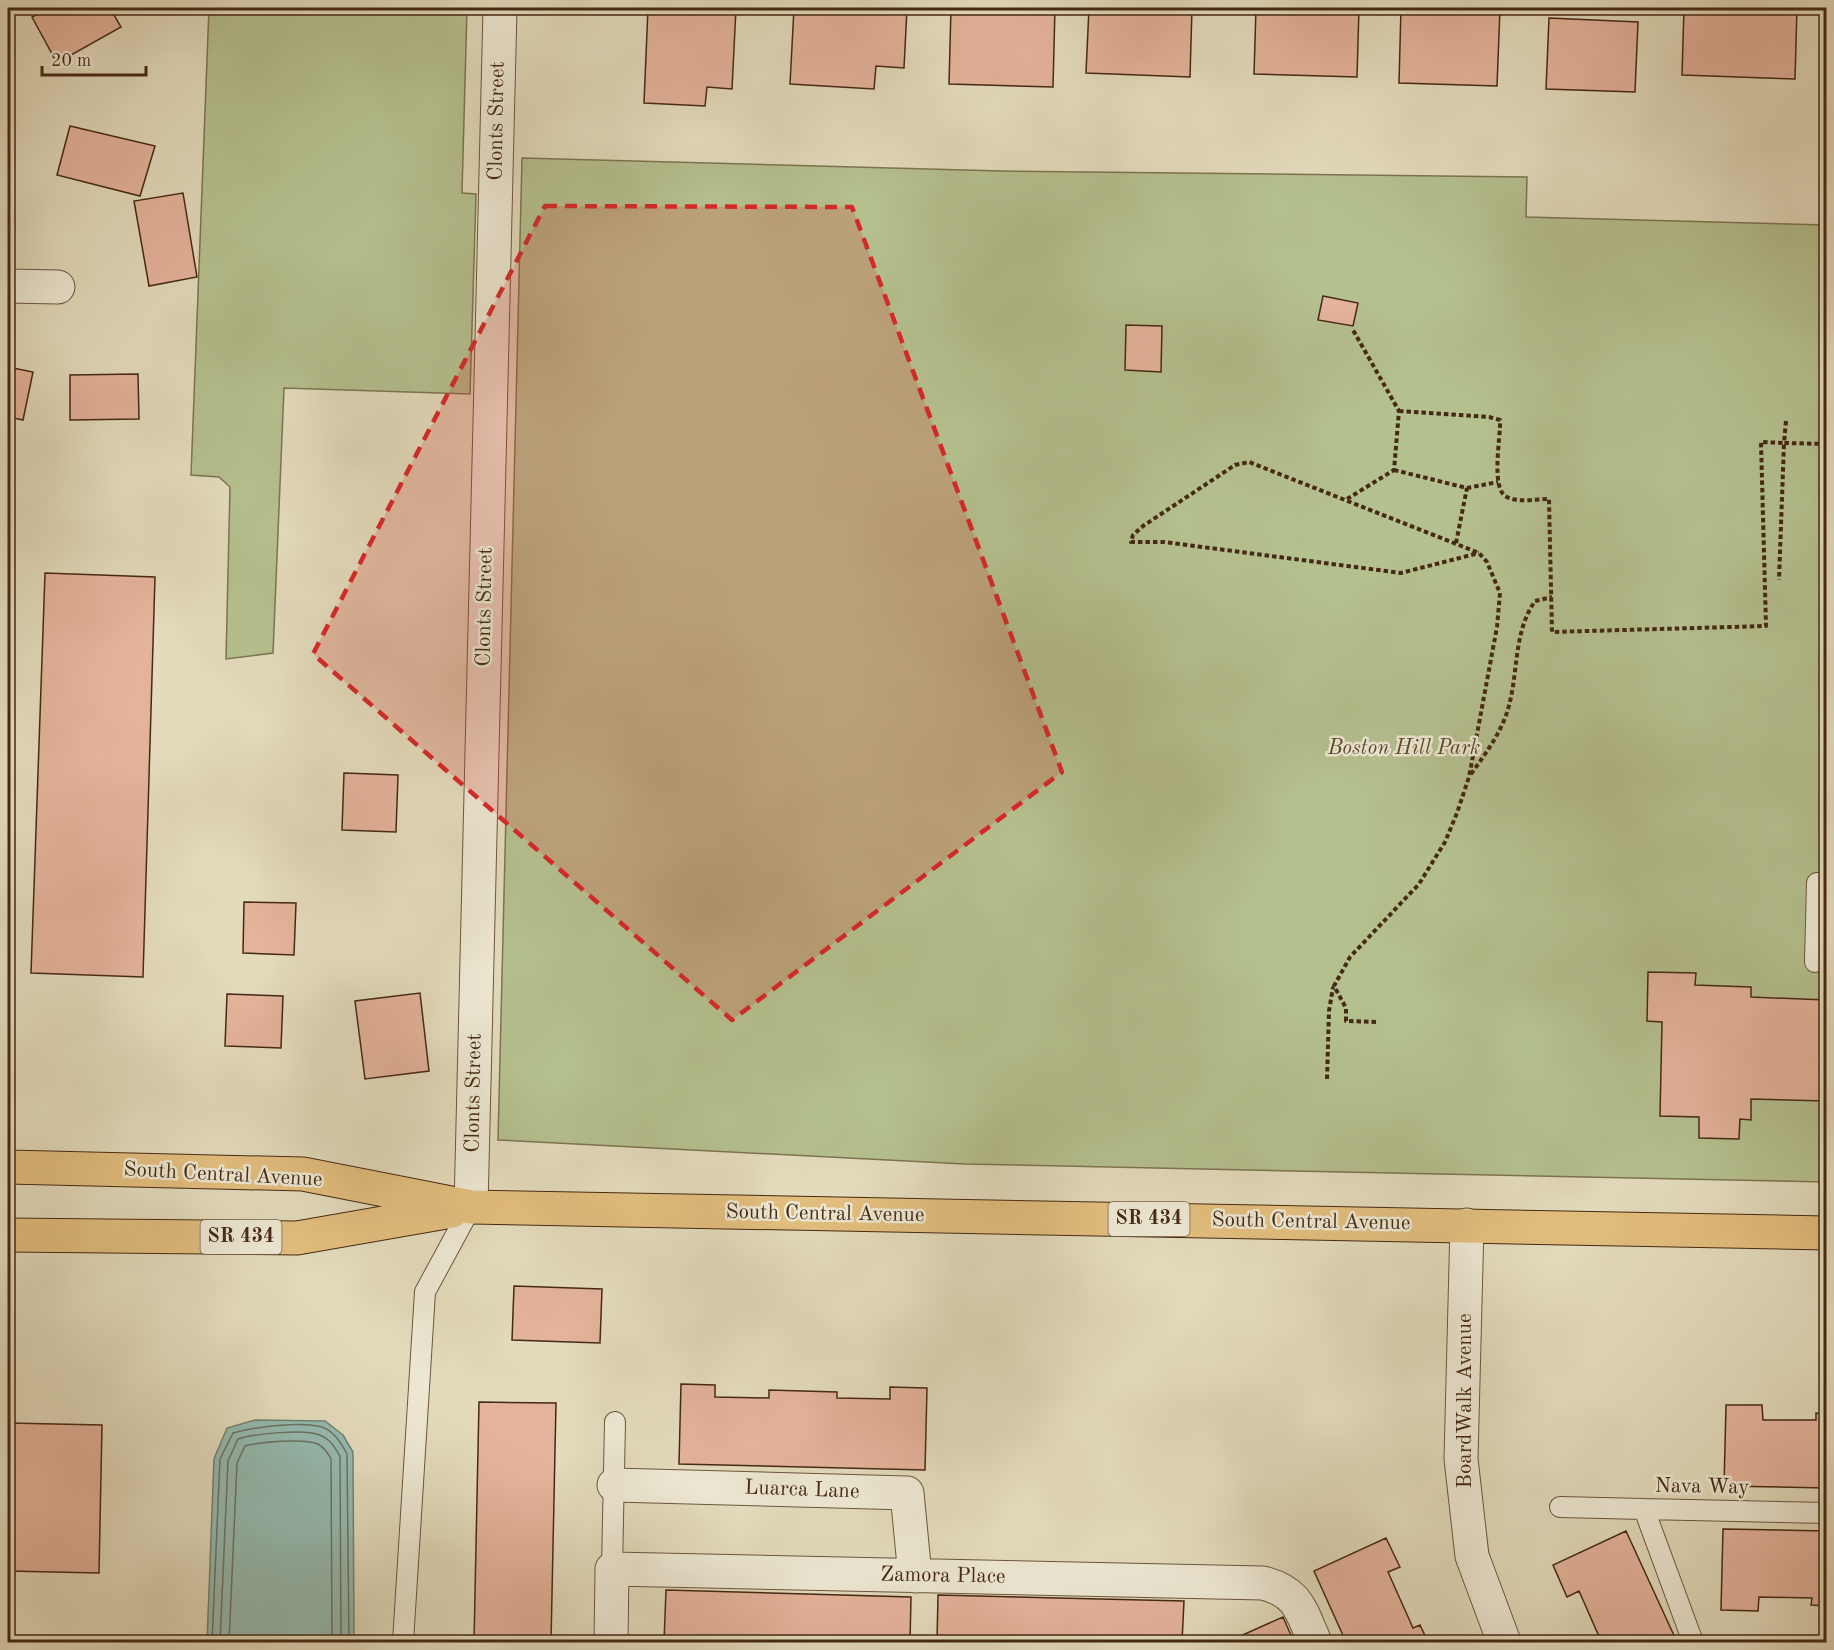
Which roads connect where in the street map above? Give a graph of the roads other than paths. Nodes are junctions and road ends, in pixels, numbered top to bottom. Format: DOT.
graph roads {
  1 [pos="500,8"];
  2 [pos="8,286"];
  3 [pos="58,287"];
  4 [pos="1827,883"];
  5 [pos="1815,962"];
  6 [pos="8,1167"];
  7 [pos="471,1207"];
  8 [pos="1467,1225"];
  9 [pos="1827,1233"];
  10 [pos="8,1236"];
  11 [pos="615,1422"];
  12 [pos="614,1485"];
  13 [pos="1560,1507"];
  14 [pos="1644,1509"];
  15 [pos="1827,1513"];
  16 [pos="612,1569"];
  17 [pos="915,1576"];
  18 [pos="403,1642"];
  19 [pos="611,1642"];
  20 [pos="1315,1642"];
  21 [pos="1504,1642"];
  22 [pos="1693,1642"];
  1 -- 7 [label="street, Clonts Street"];
  2 -- 3 [label="street"];
  4 -- 5 [label="lane"];
  6 -- 7 [label="main road, South Central Avenue / SR 434"];
  7 -- 8 [label="main road, South Central Avenue / SR 434"];
  7 -- 10 [label="main road, South Central Avenue / SR 434"];
  7 -- 18 [label="lane"];
  8 -- 9 [label="main road, South Central Avenue / SR 434"];
  8 -- 21 [label="street, BoardWalk Avenue"];
  11 -- 12 [label="lane"];
  12 -- 16 [label="lane"];
  12 -- 17 [label="street, Luarca Lane"];
  13 -- 14 [label="lane"];
  14 -- 15 [label="lane, Nava Way"];
  14 -- 22 [label="lane, Nava Way"];
  16 -- 17 [label="street, Zamora Place"];
  16 -- 19 [label="street"];
  17 -- 20 [label="street, Zamora Place"];
}
